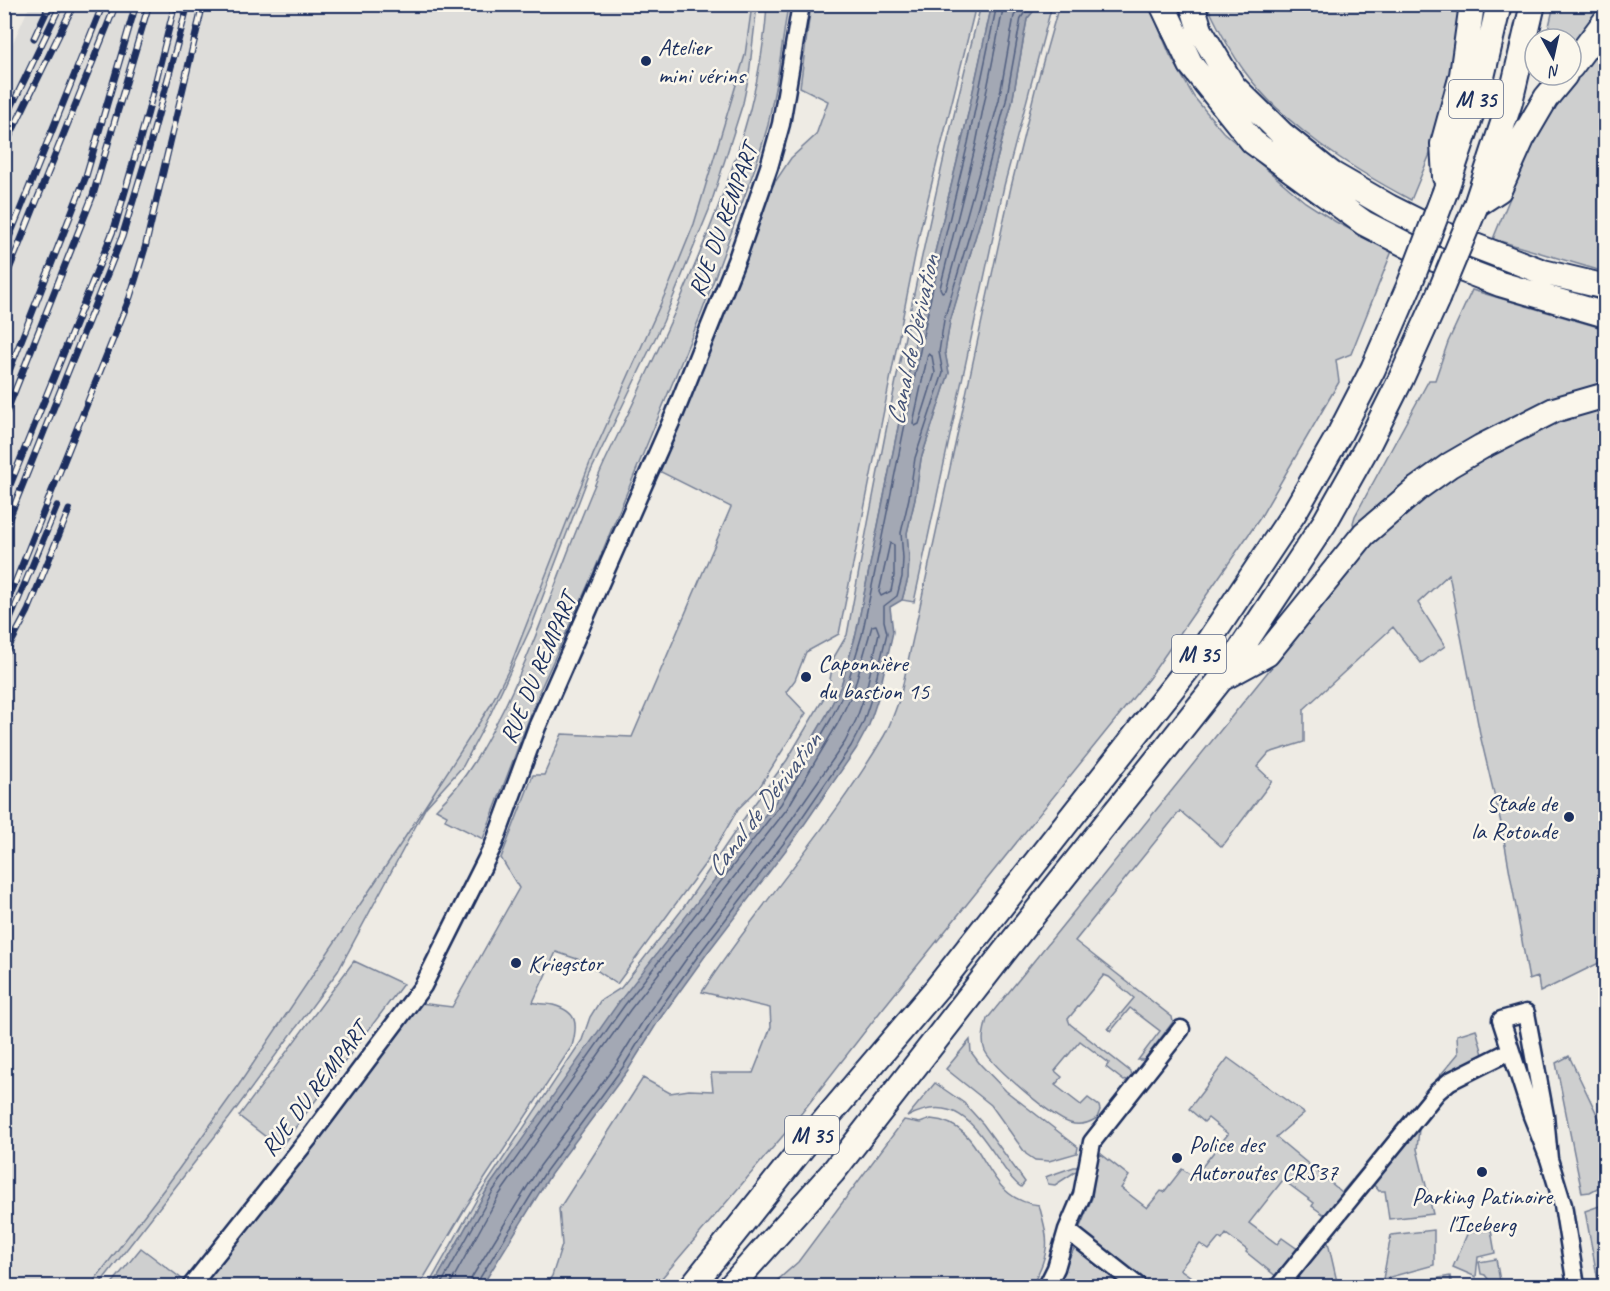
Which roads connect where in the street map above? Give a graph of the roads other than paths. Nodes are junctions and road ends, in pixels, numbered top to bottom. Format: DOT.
graph roads {
  1 [pos="801,4"];
  2 [pos="1162,4"];
  3 [pos="1192,4"];
  4 [pos="1472,4"];
  5 [pos="1499,4"];
  6 [pos="1533,4"];
  7 [pos="1605,20"];
  8 [pos="1583,51"];
  9 [pos="1555,87"];
  10 [pos="1445,192"];
  11 [pos="1476,205"];
  12 [pos="1605,287"];
  13 [pos="1605,315"];
  14 [pos="1605,395"];
  15 [pos="1221,679"];
  16 [pos="1181,1029"];
  17 [pos="1510,1051"];
  18 [pos="1549,1159"];
  19 [pos="1067,1230"];
  20 [pos="191,1287"];
  21 [pos="692,1287"];
  22 [pos="731,1287"];
  23 [pos="1047,1287"];
  24 [pos="1138,1287"];
  25 [pos="1280,1287"];
  26 [pos="1576,1287"];
  1 -- 20 [label="street, RUE DU REMPART"];
  2 -- 13 [label="highway"];
  3 -- 12 [label="highway"];
  4 -- 10 [label="highway"];
  5 -- 10 [label="highway, M 35"];
  6 -- 11 [label="highway, M 35"];
  7 -- 8 [label="highway"];
  9 -- 11 [label="highway"];
  10 -- 21 [label="highway, M 35, bridge"];
  11 -- 15 [label="highway, M 35, bridge"];
  14 -- 15 [label="highway"];
  15 -- 22 [label="highway, M 35"];
  16 -- 19 [label="street"];
  17 -- 18 [label="street"];
  17 -- 18 [label="street"];
  17 -- 25 [label="street"];
  18 -- 26 [label="street"];
  19 -- 23 [label="street"];
  19 -- 24 [label="street"];
}
